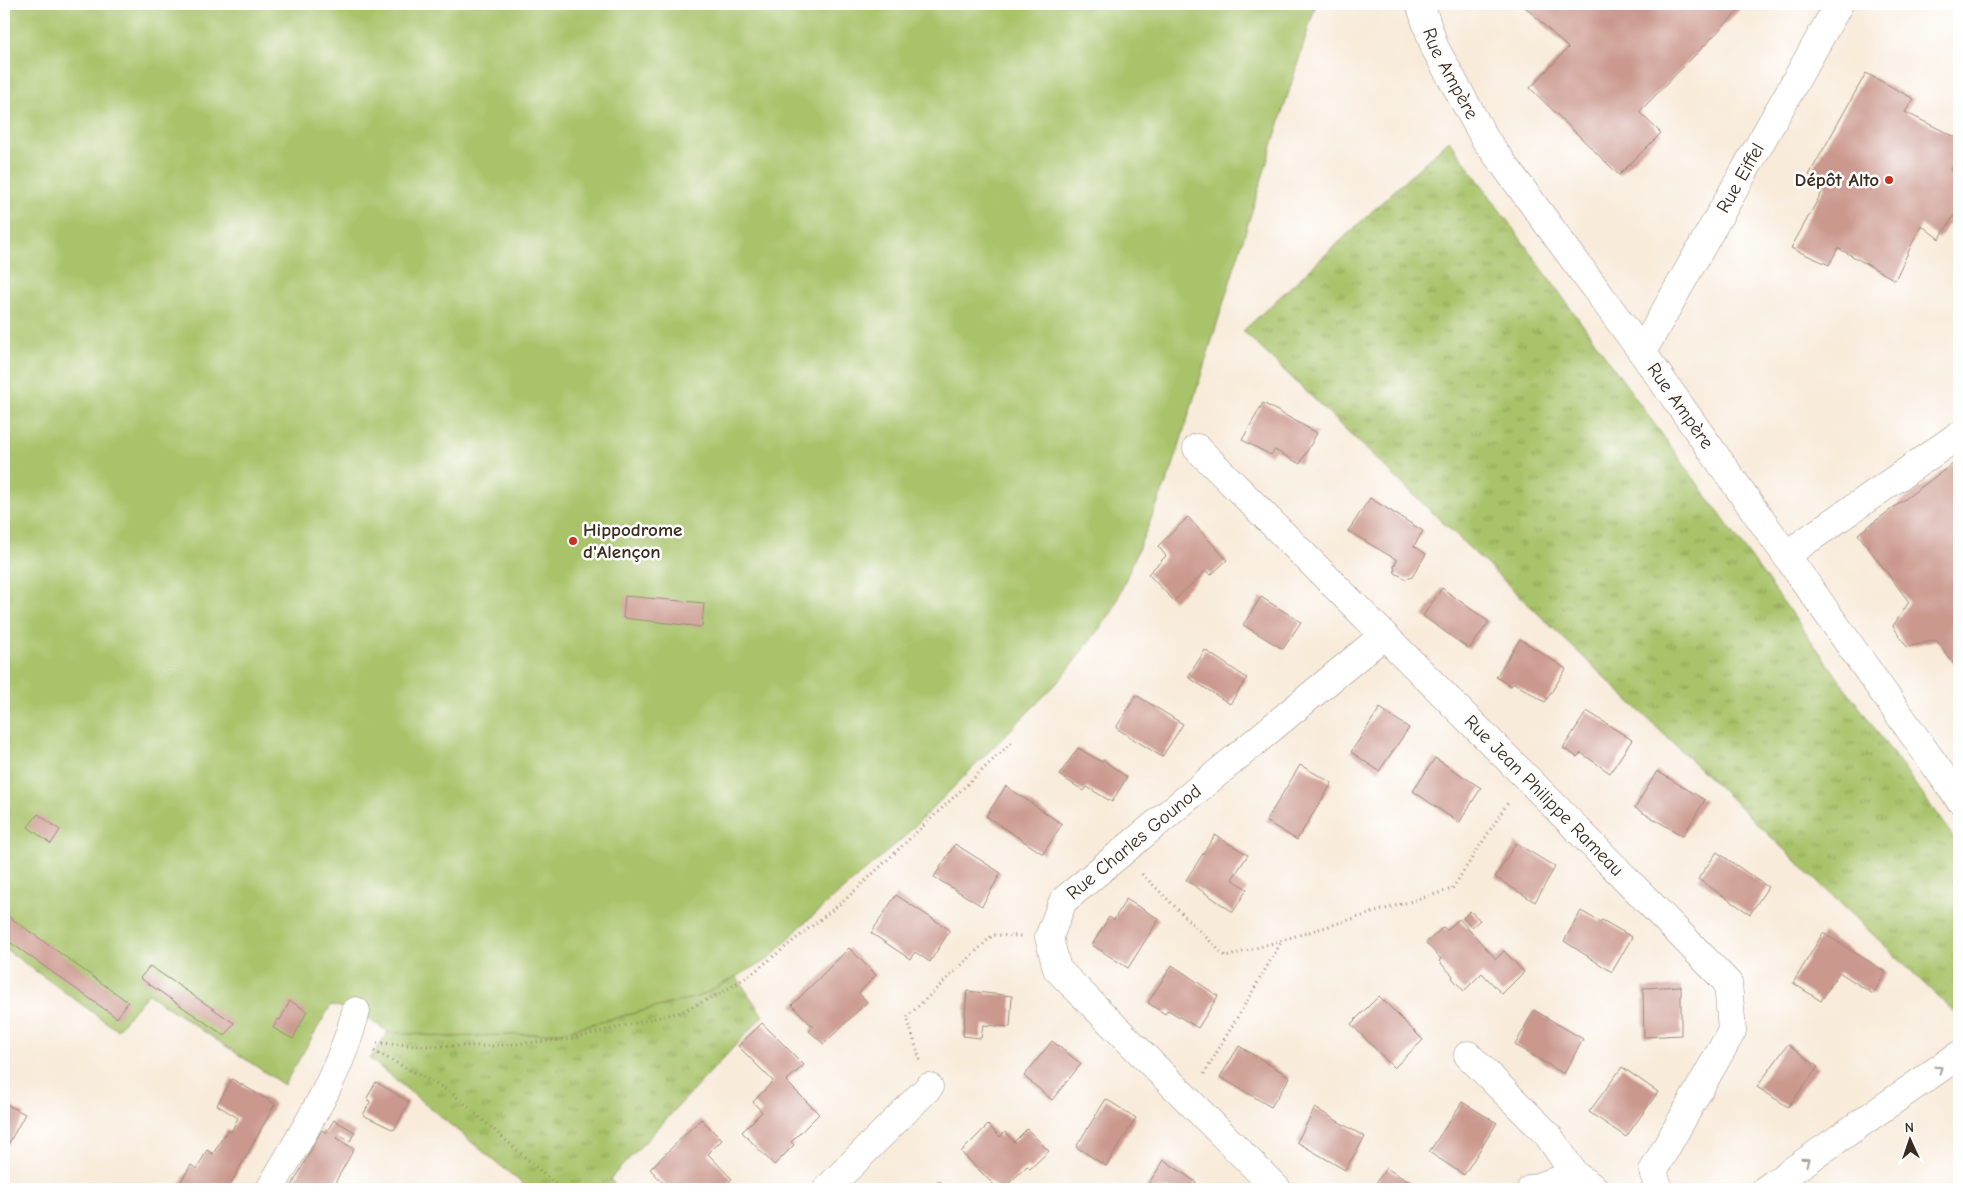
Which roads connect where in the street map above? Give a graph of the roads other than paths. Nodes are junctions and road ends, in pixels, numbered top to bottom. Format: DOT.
graph roads {
  1 [pos="1420,4"];
  2 [pos="1840,4"];
  3 [pos="1642,352"];
  4 [pos="1959,435"];
  5 [pos="1197,448"];
  6 [pos="1786,555"];
  7 [pos="1384,635"];
  8 [pos="1959,799"];
  9 [pos="356,1011"];
  10 [pos="1468,1055"];
  11 [pos="1959,1055"];
  12 [pos="929,1087"];
  13 [pos="1585,1182"];
  14 [pos="270,1189"];
  15 [pos="827,1189"];
  16 [pos="1278,1189"];
  17 [pos="1531,1189"];
  18 [pos="1659,1189"];
  19 [pos="1766,1189"];
  1 -- 3 [label="street, Rue Ampère"];
  2 -- 3 [label="street, Rue Eiffel"];
  3 -- 6 [label="street, Rue Ampère"];
  4 -- 6 [label="street"];
  5 -- 7 [label="street, Rue Jean Philippe Rameau"];
  6 -- 8 [label="street, Rue Ampère"];
  7 -- 16 [label="street, Rue Charles Gounod"];
  7 -- 18 [label="street, Rue Jean Philippe Rameau"];
  9 -- 14 [label="street"];
  10 -- 13 [label="street"];
  19 -- 11 [label="street, one-way"];
  12 -- 15 [label="street"];
  13 -- 17 [label="street"];
}
